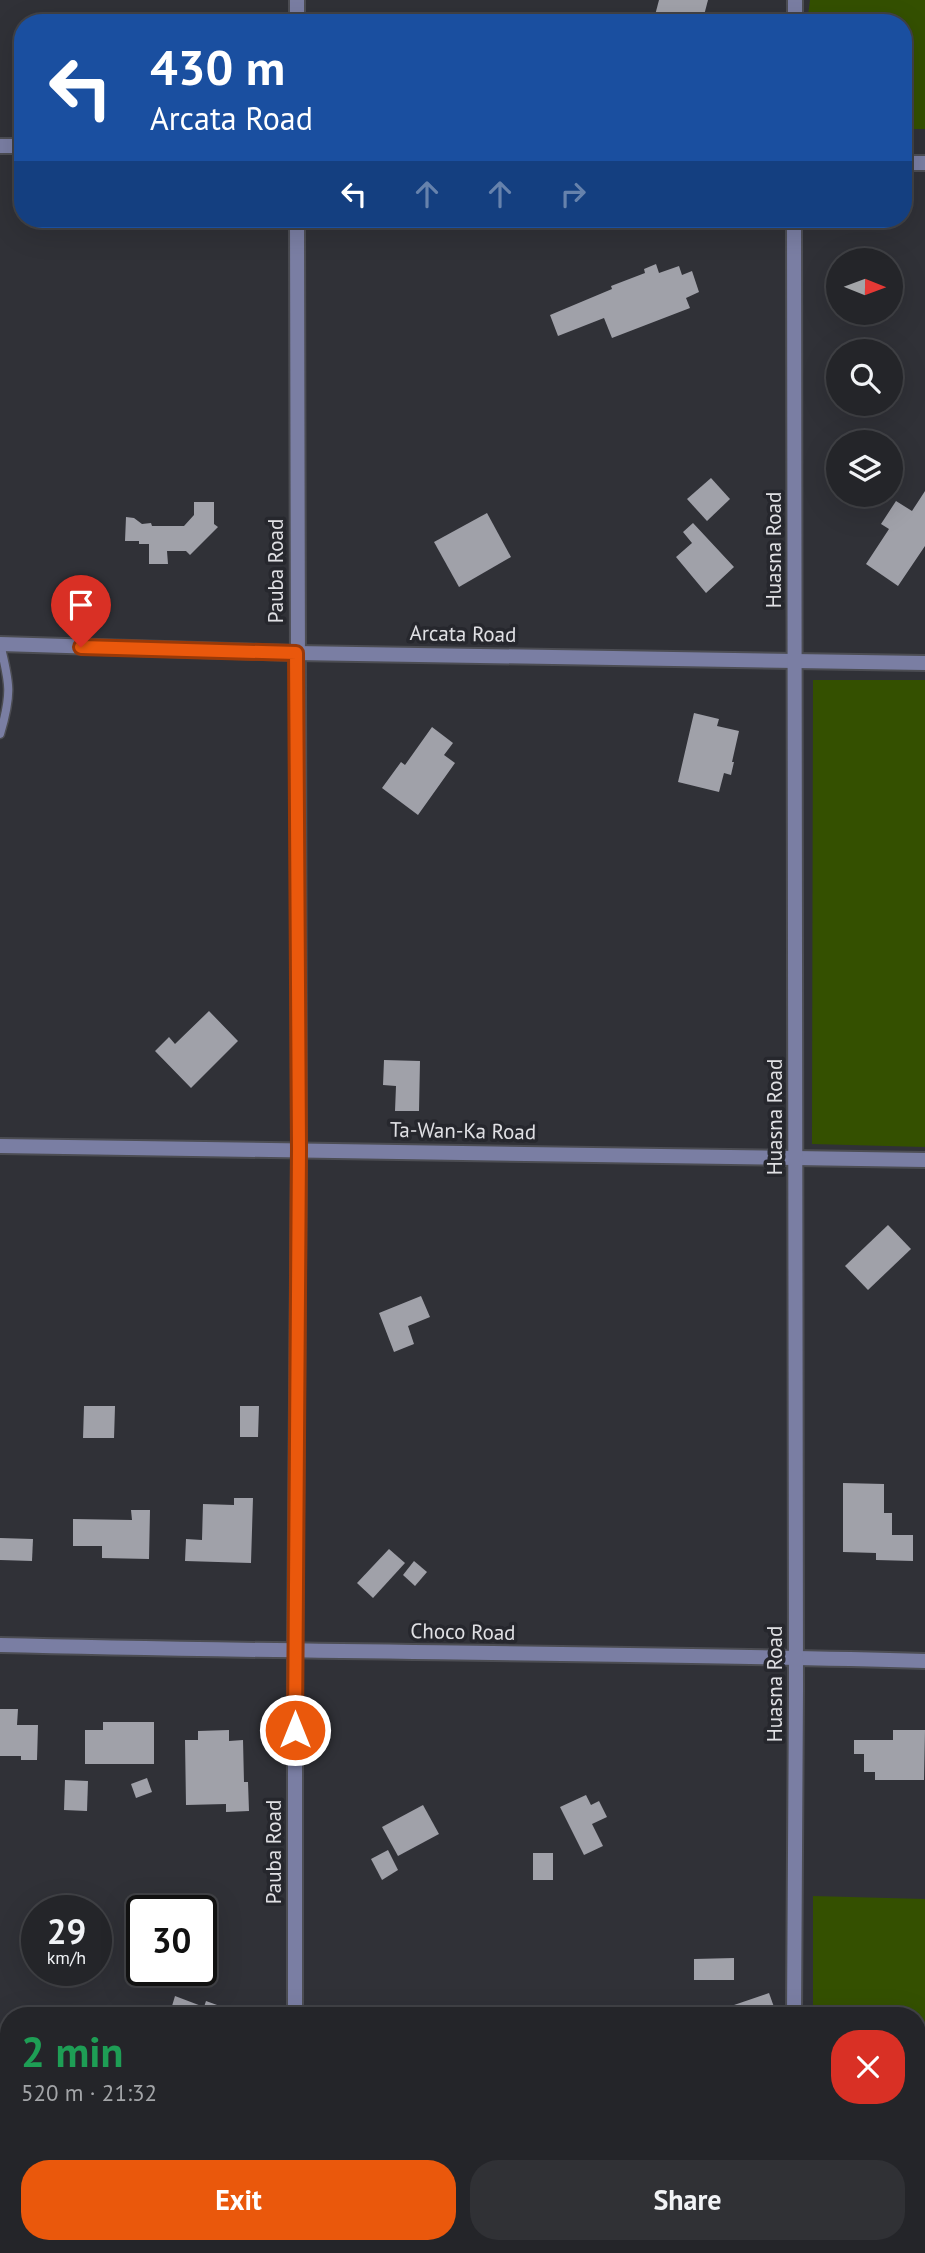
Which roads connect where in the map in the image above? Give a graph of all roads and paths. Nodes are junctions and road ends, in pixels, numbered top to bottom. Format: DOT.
graph roads {
  1 [pos="297,228"];
  2 [pos="794,228"];
  3 [pos="0,644"];
  4 [pos="296,653"];
  5 [pos="795,661"];
  6 [pos="925,663"];
  7 [pos="0,734"];
  8 [pos="0,1146"];
  9 [pos="299,1149"];
  10 [pos="796,1157"];
  11 [pos="925,1160"];
  12 [pos="0,1645"];
  13 [pos="295,1652"];
  14 [pos="796,1657"];
  15 [pos="925,1661"];
  16 [pos="295,2007"];
  17 [pos="794,2007"];
  1 -- 4 [label="street, Pauba Road"];
  2 -- 5 [label="street, Huasna Road"];
  3 -- 4 [label="street, Arcata Road"];
  3 -- 7 [label="lane"];
  4 -- 5 [label="street, Arcata Road"];
  4 -- 9 [label="street, Pauba Road"];
  5 -- 6 [label="street, Arcata Road"];
  5 -- 10 [label="street, Huasna Road"];
  8 -- 9 [label="street, Ta-Wan-Ka Road"];
  9 -- 10 [label="street, Ta-Wan-Ka Road"];
  9 -- 13 [label="street, Pauba Road"];
  10 -- 11 [label="street, Ta-Wan-Ka Road"];
  10 -- 14 [label="street, Huasna Road"];
  12 -- 13 [label="street, Choco Road"];
  13 -- 14 [label="street, Choco Road"];
  13 -- 16 [label="street, Pauba Road"];
  14 -- 15 [label="street, Choco Road"];
  14 -- 17 [label="street, Huasna Road"];
}
